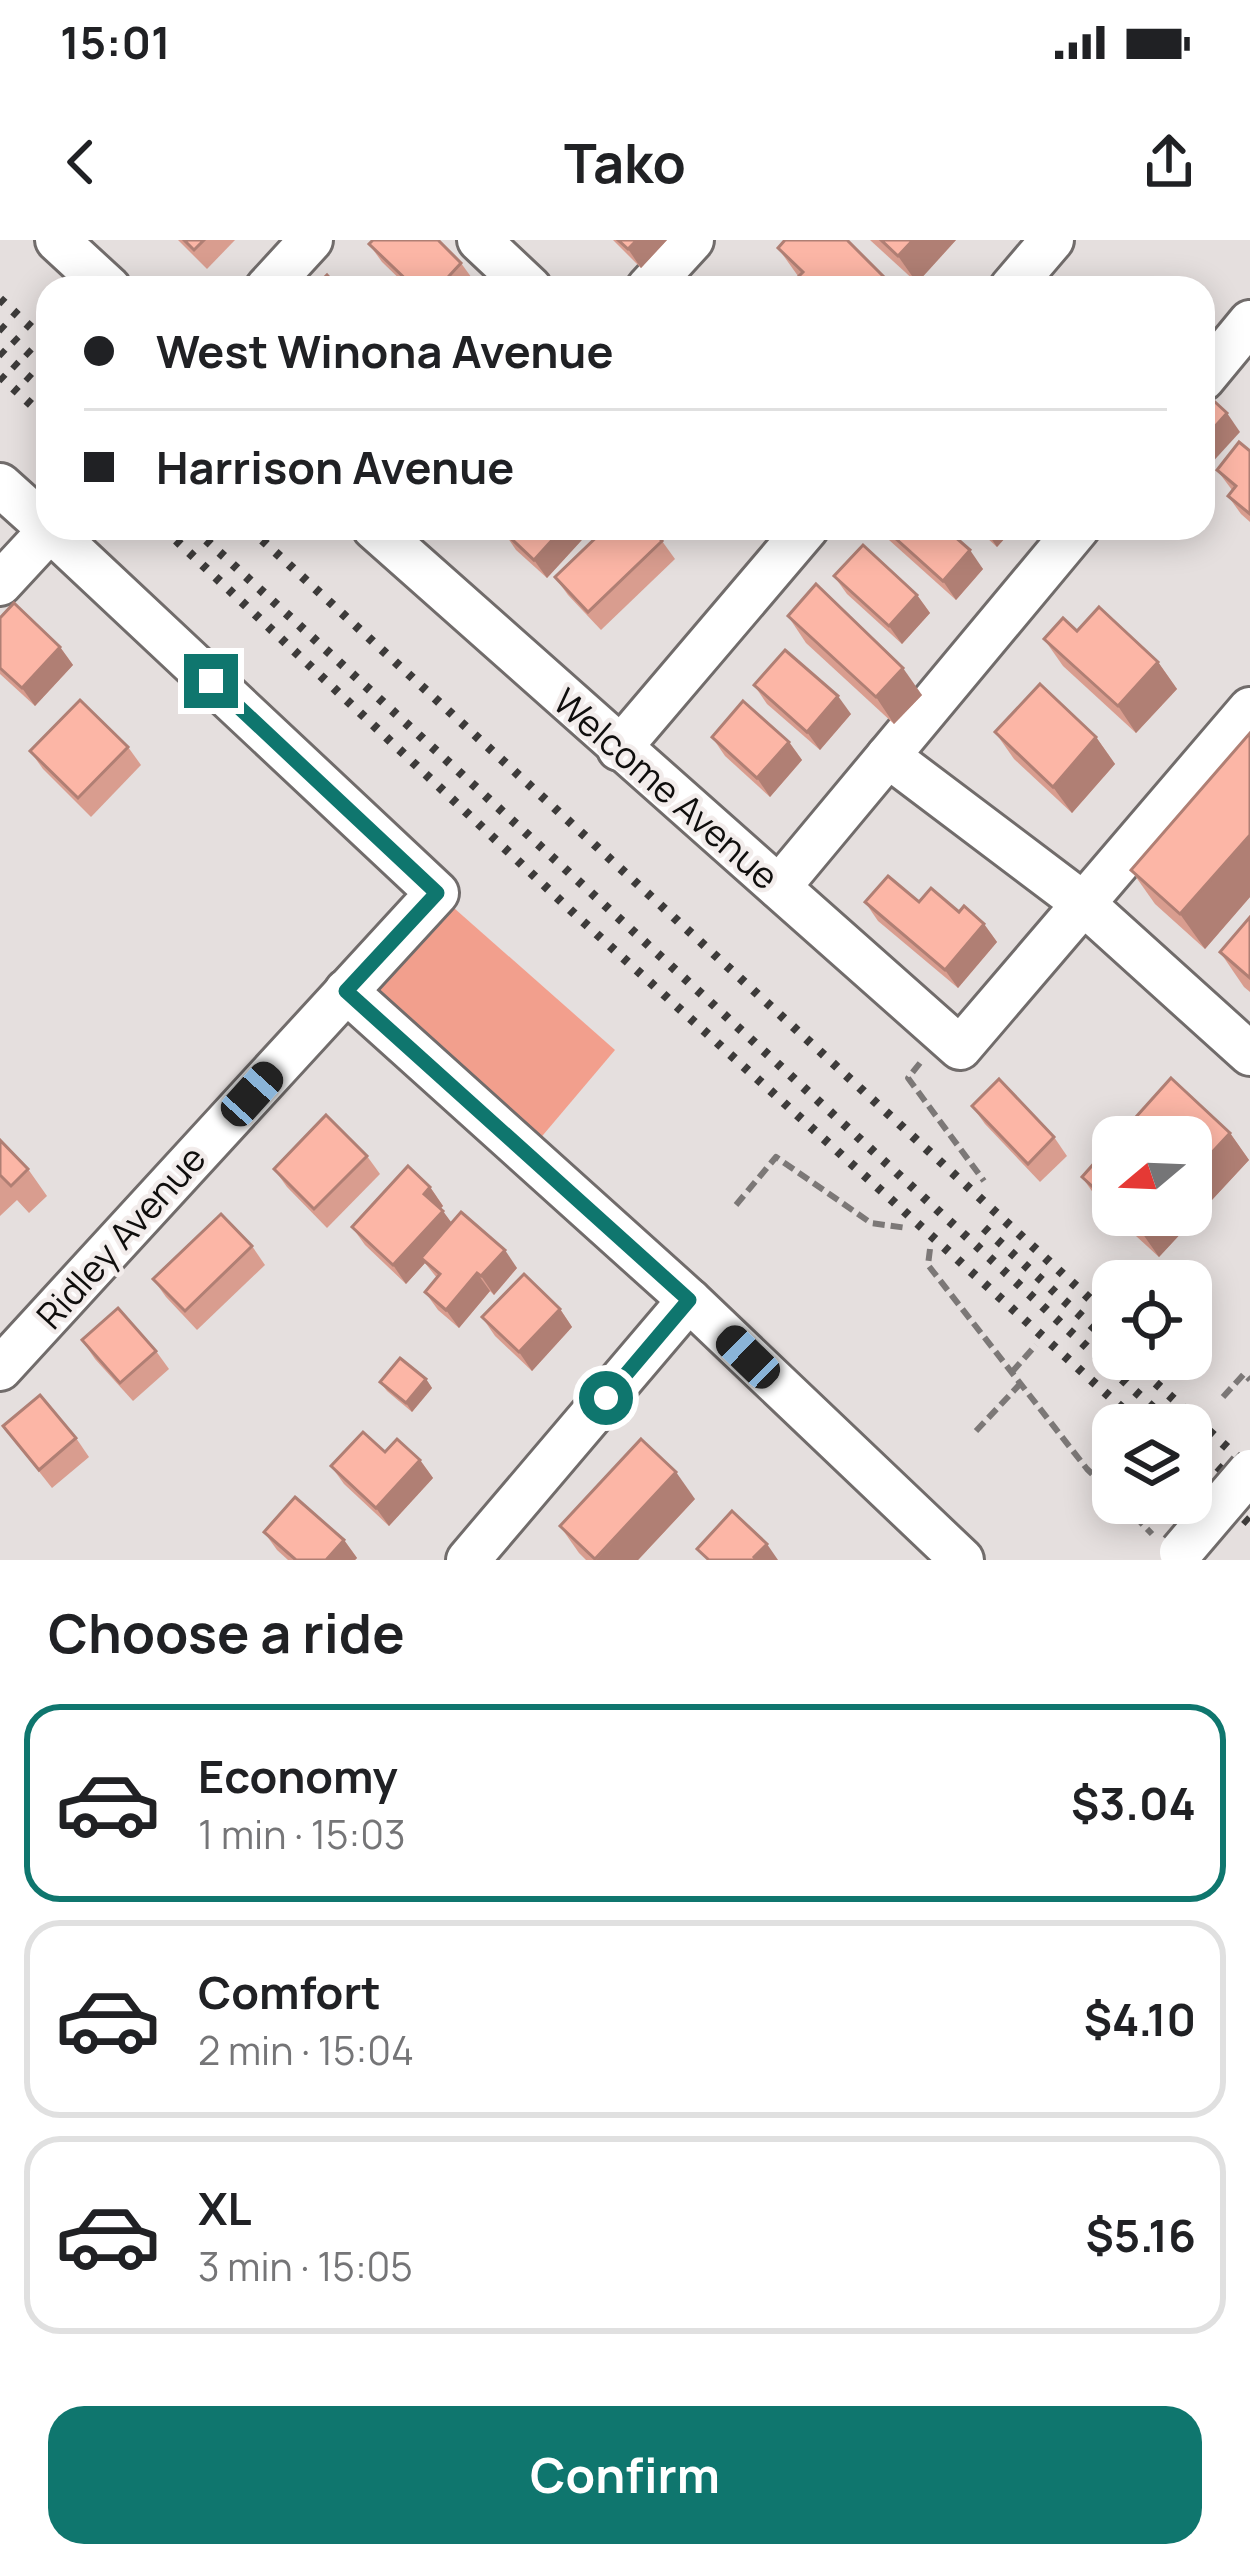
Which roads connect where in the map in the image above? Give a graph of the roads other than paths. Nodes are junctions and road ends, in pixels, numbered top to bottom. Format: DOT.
graph roads {
  1 [pos="57,240"];
  2 [pos="311,240"];
  3 [pos="479,240"];
  4 [pos="692,240"];
  5 [pos="1052,240"];
  6 [pos="96,276"];
  7 [pos="278,276"];
  8 [pos="517,276"];
  9 [pos="659,276"];
  10 [pos="1021,276"];
  11 [pos="1244,341"];
  12 [pos="1215,368"];
  13 [pos="0,485"];
  14 [pos="36,517"];
  15 [pos="38,540"];
  16 [pos="62,540"];
  17 [pos="387,540"];
  18 [pos="789,540"];
  19 [pos="1068,540"];
  20 [pos="0,584"];
  21 [pos="1250,709"];
  22 [pos="620,749"];
  23 [pos="888,756"];
  24 [pos="779,887"];
  25 [pos="1084,904"];
  26 [pos="346,991"];
  27 [pos="1250,1054"];
  28 [pos="689,1300"];
  29 [pos="0,1370"];
  30 [pos="1250,1471"];
  31 [pos="1178,1556"];
  32 [pos="468,1560"];
  33 [pos="962,1560"];
  1 -- 6 [label="street"];
  2 -- 7 [label="street"];
  3 -- 8 [label="street"];
  4 -- 9 [label="street"];
  5 -- 10 [label="street"];
  11 -- 12 [label="street"];
  13 -- 14 [label="street"];
  15 -- 20 [label="street"];
  16 -- 26 [label="street, Ridley Avenue"];
  17 -- 22 [label="street, Welcome Avenue"];
  18 -- 22 [label="street"];
  19 -- 23 [label="street"];
  21 -- 25 [label="street"];
  22 -- 24 [label="street, Welcome Avenue"];
  23 -- 24 [label="street"];
  23 -- 25 [label="street"];
  24 -- 25 [label="street, Welcome Avenue"];
  25 -- 27 [label="street"];
  26 -- 28 [label="street"];
  26 -- 29 [label="street, Ridley Avenue"];
  28 -- 32 [label="street"];
  28 -- 33 [label="street"];
  30 -- 31 [label="street, bridge"];
}
